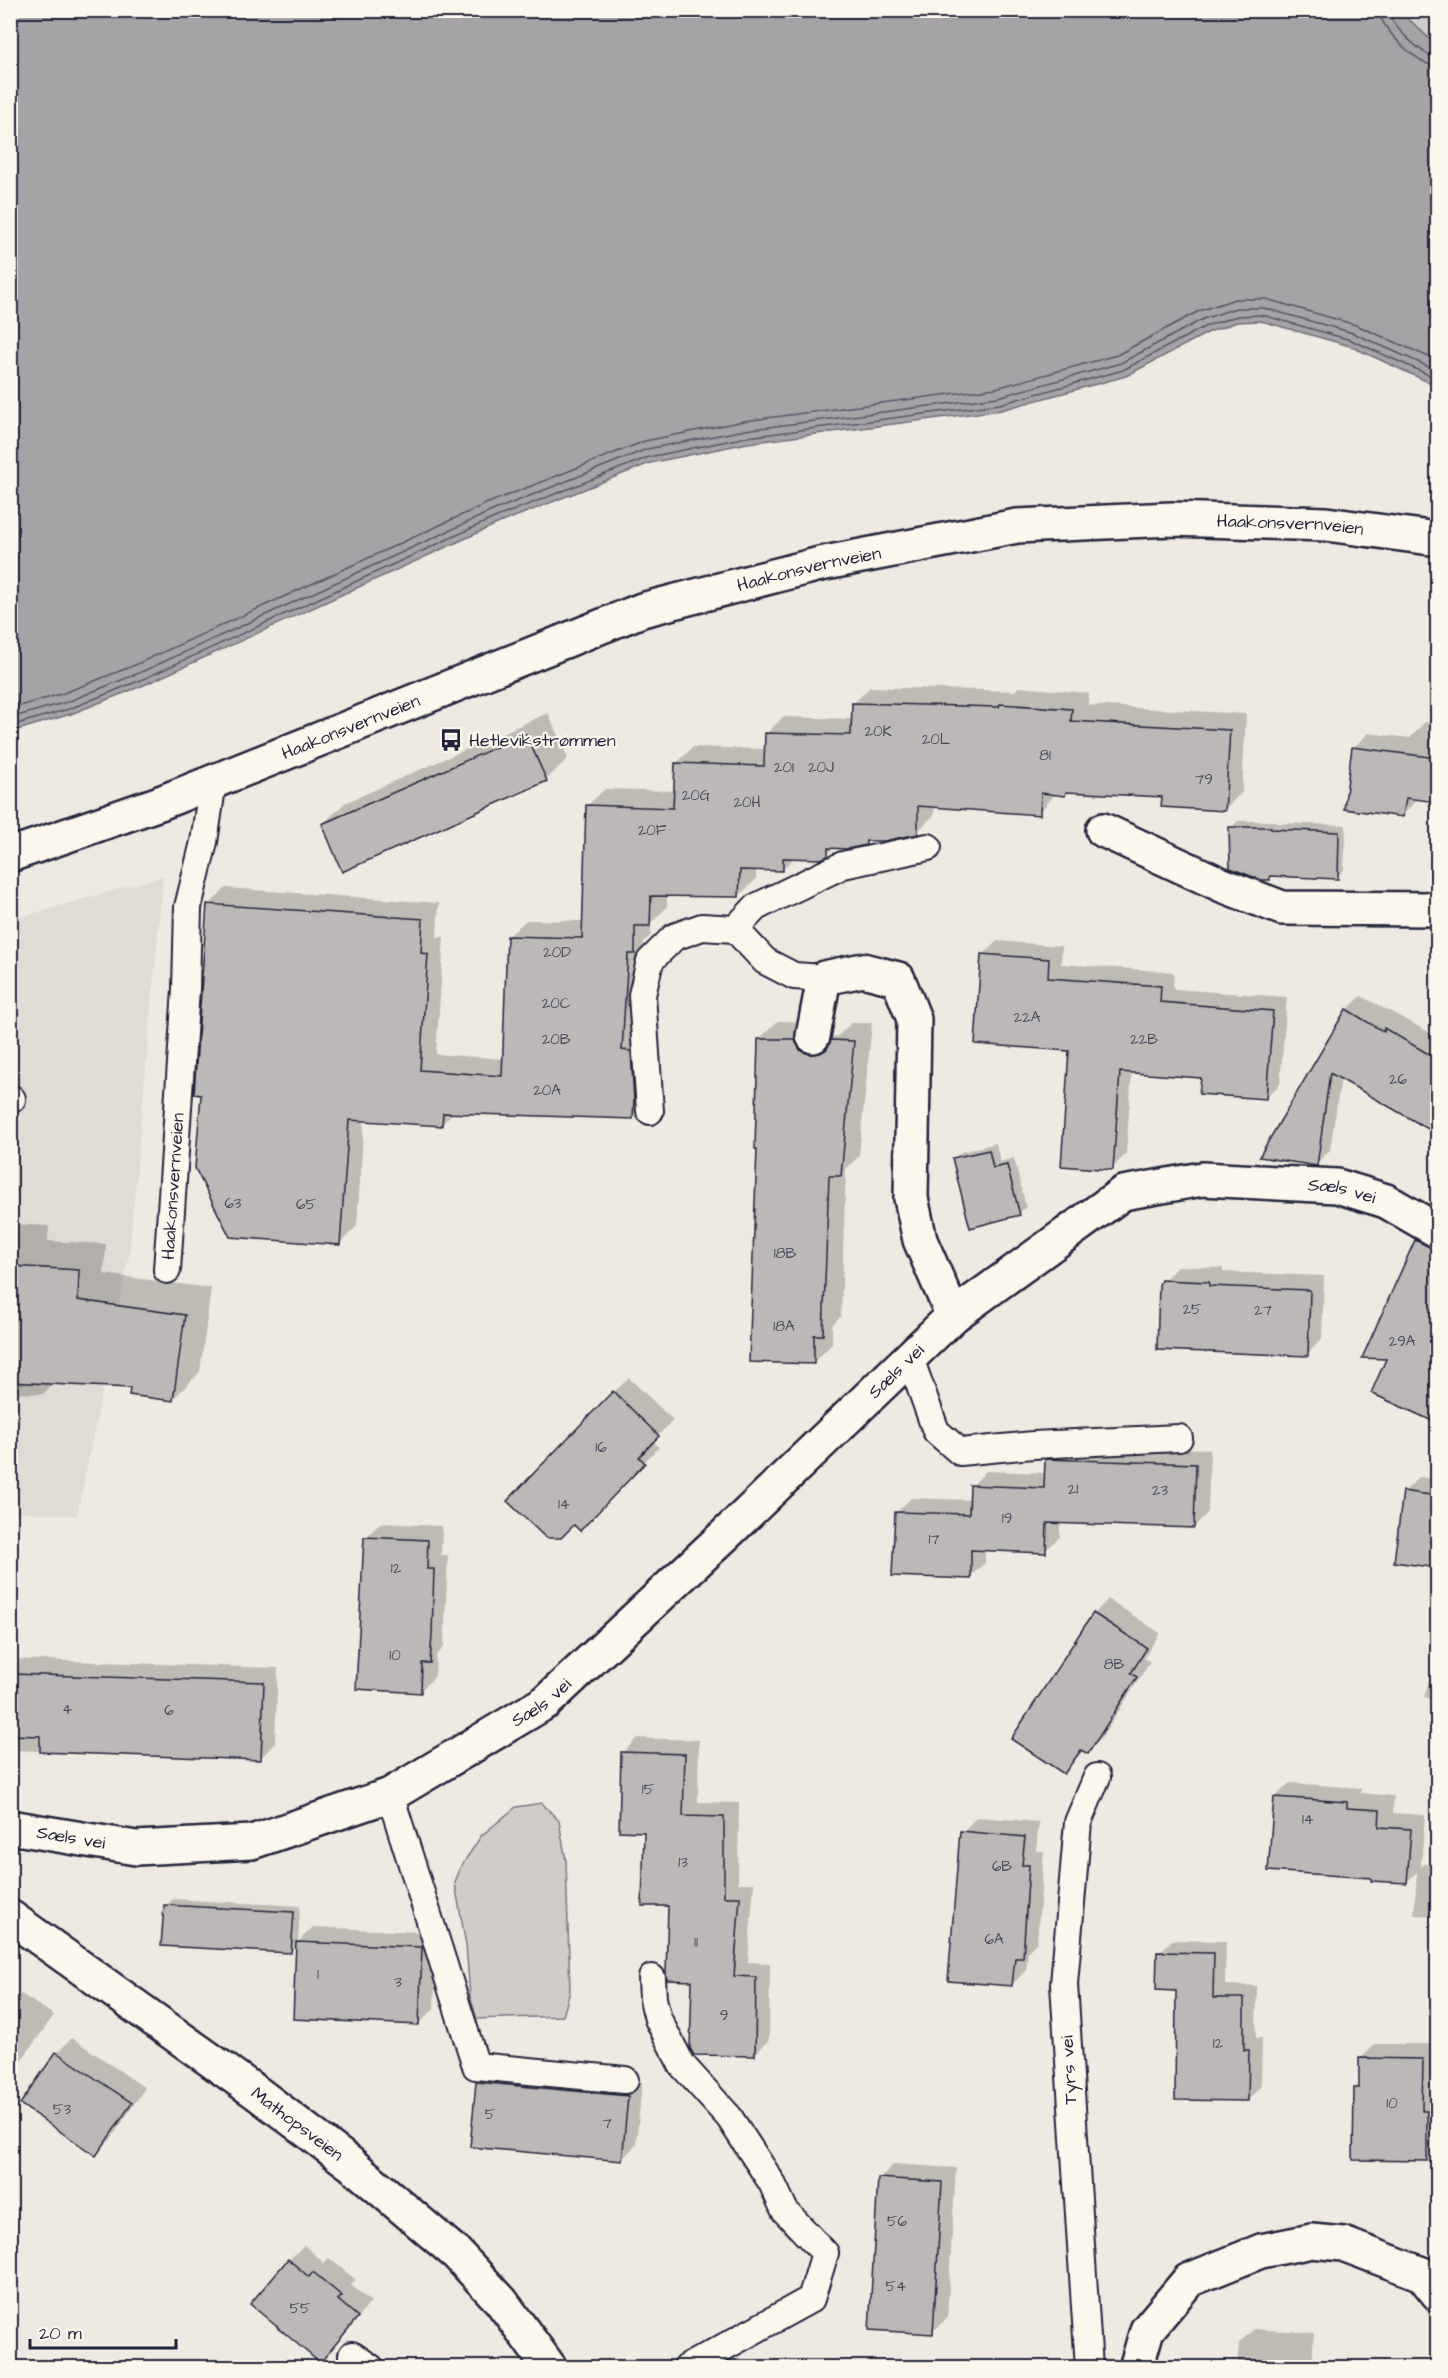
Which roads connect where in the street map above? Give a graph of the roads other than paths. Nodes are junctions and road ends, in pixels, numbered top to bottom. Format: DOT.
graph roads {
  1 [pos="1437,539"];
  2 [pos="213,781"];
  3 [pos="1103,830"];
  4 [pos="928,848"];
  5 [pos="10,855"];
  6 [pos="1437,909"];
  7 [pos="735,929"];
  8 [pos="824,978"];
  9 [pos="813,1036"];
  10 [pos="650,1111"];
  11 [pos="1437,1231"];
  12 [pos="167,1270"];
  13 [pos="953,1316"];
  14 [pos="910,1358"];
  15 [pos="1179,1438"];
  16 [pos="1097,1777"];
  17 [pos="390,1795"];
  18 [pos="10,1827"];
  19 [pos="10,1917"];
  20 [pos="652,1978"];
  21 [pos="625,2080"];
  22 [pos="1437,2294"];
  23 [pos="550,2367"];
  24 [pos="686,2367"];
  25 [pos="1089,2367"];
  26 [pos="1136,2367"];
  1 -- 2 [label="street, Haakonsvernveien"];
  2 -- 5 [label="street, Haakonsvernveien"];
  2 -- 12 [label="lane, Haakonsvernveien"];
  3 -- 6 [label="street"];
  4 -- 7 [label="lane"];
  7 -- 8 [label="lane"];
  7 -- 10 [label="lane"];
  8 -- 9 [label="street"];
  8 -- 13 [label="street"];
  11 -- 13 [label="street, Sæls vei"];
  13 -- 14 [label="street, Sæls vei"];
  14 -- 15 [label="lane"];
  14 -- 17 [label="street, Sæls vei"];
  16 -- 25 [label="lane, Tyrs vei"];
  17 -- 18 [label="street, Sæls vei"];
  17 -- 21 [label="lane"];
  19 -- 23 [label="street, Mathopsveien"];
  20 -- 24 [label="lane"];
  22 -- 26 [label="street"];
}
